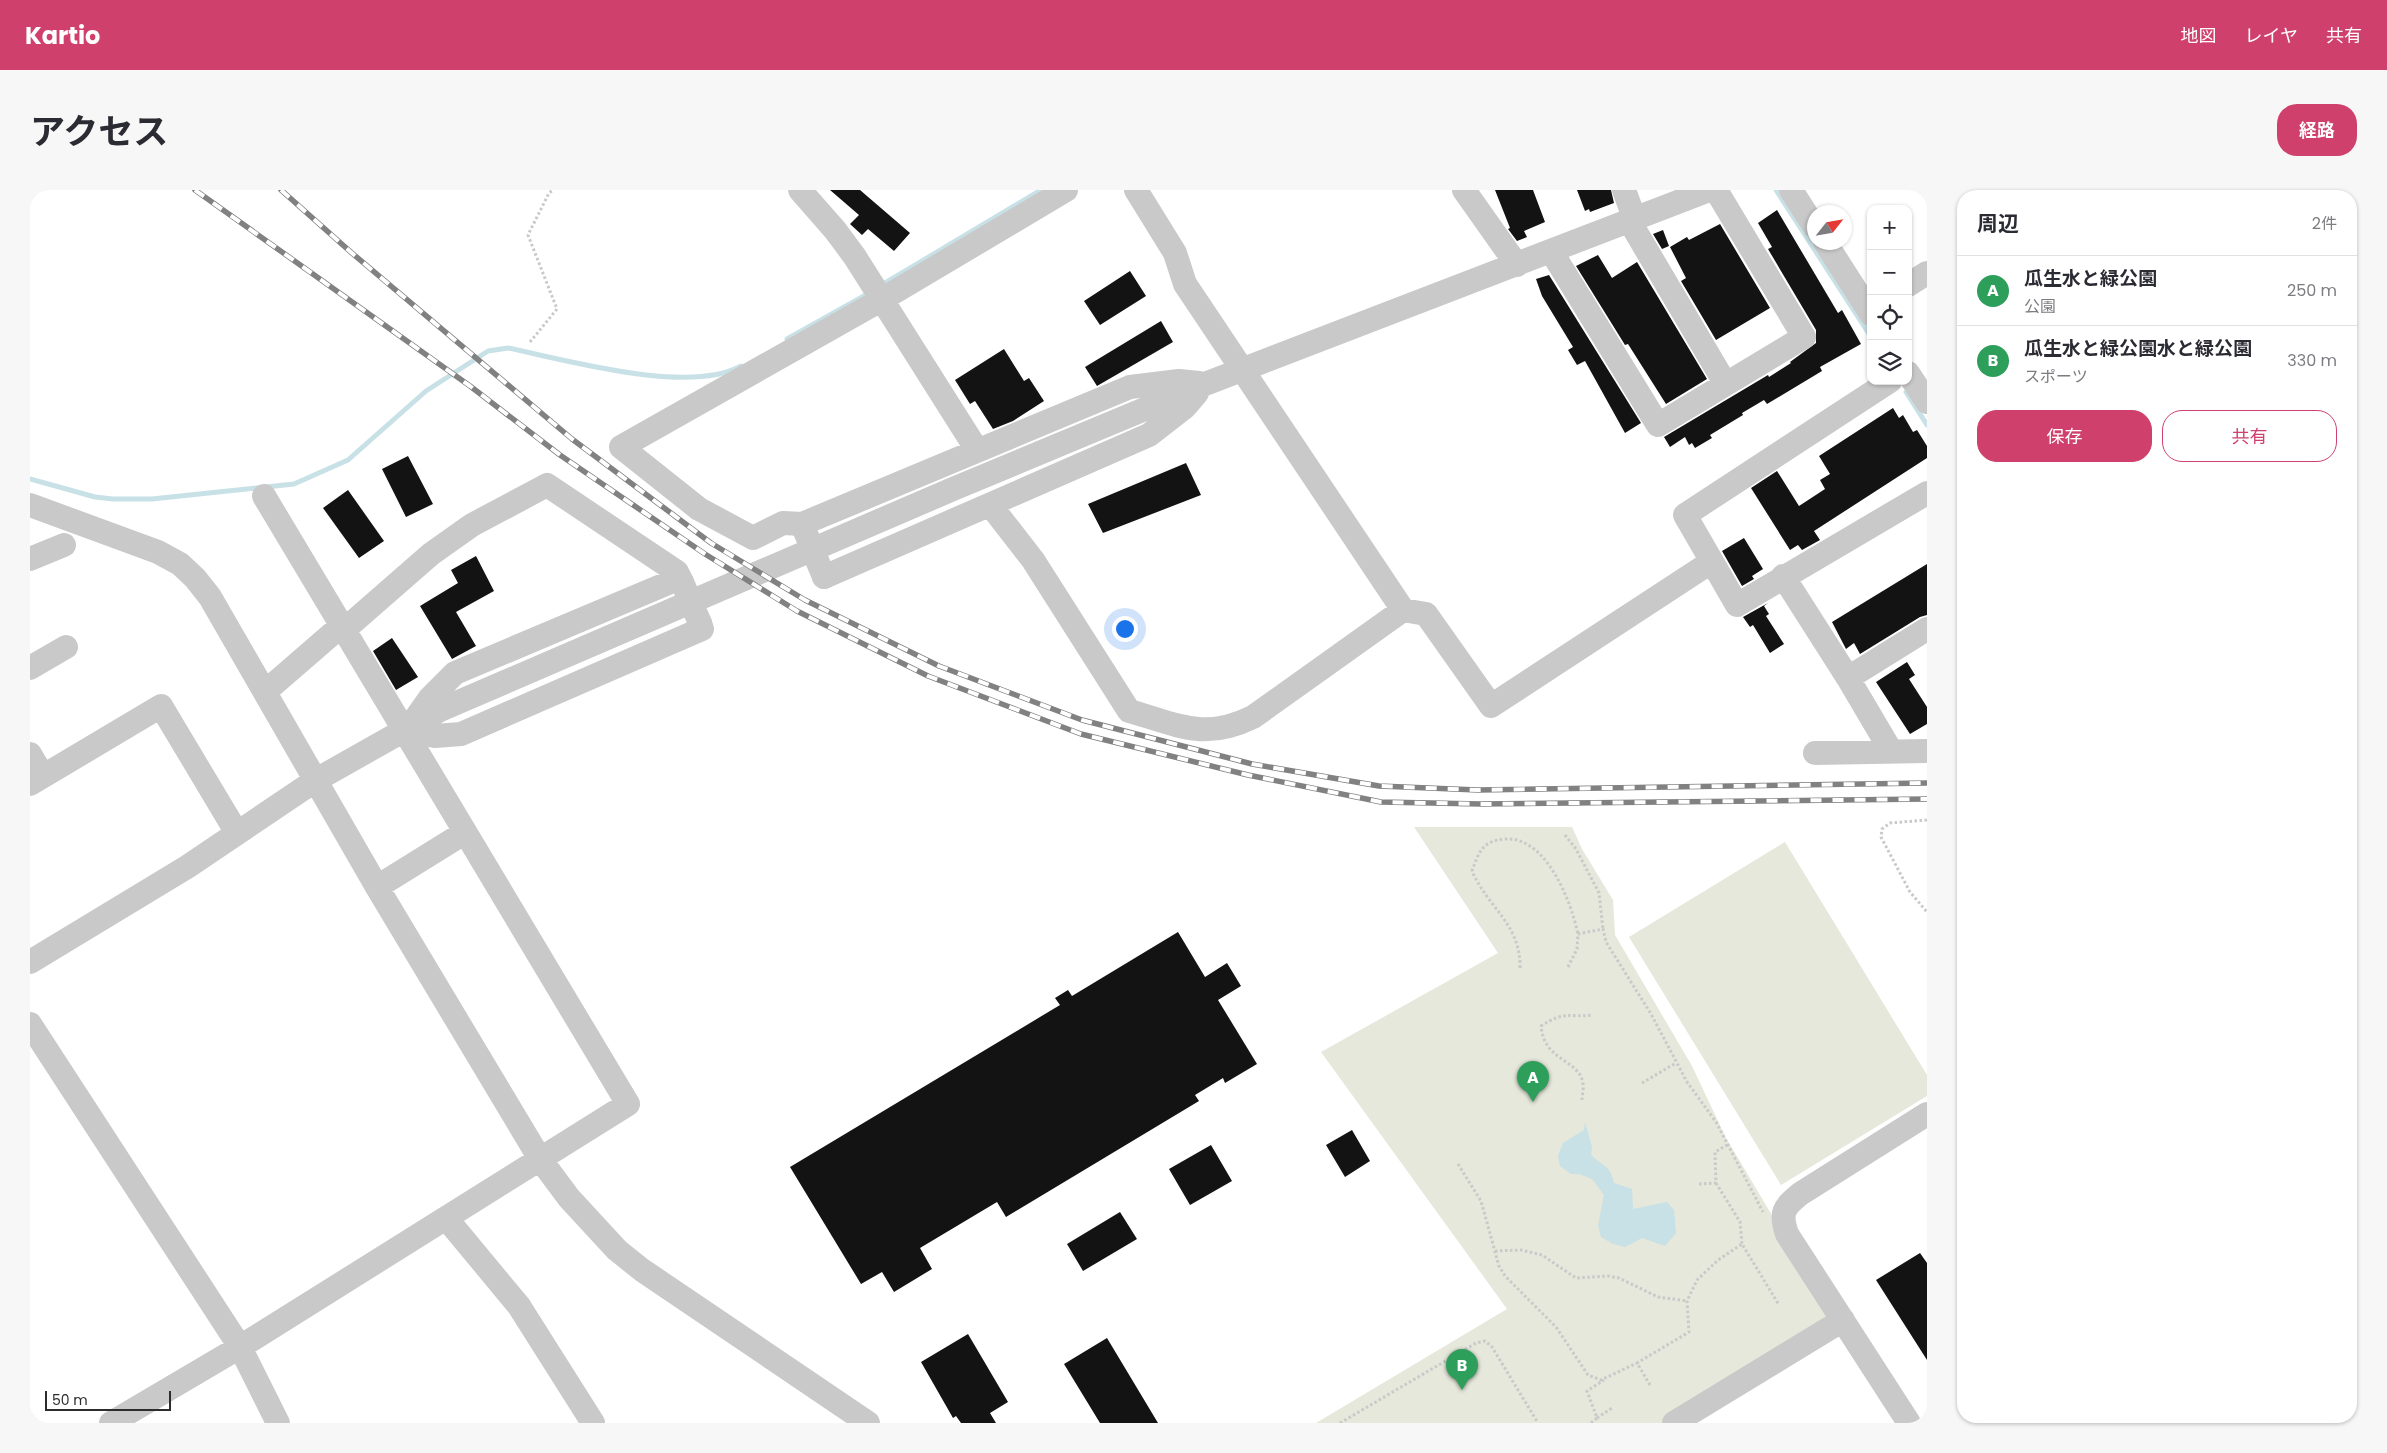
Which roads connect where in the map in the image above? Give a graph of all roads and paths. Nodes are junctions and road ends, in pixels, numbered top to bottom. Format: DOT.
graph roads {
  1 [pos="553,190"];
  2 [pos="800,190"];
  3 [pos="1066,190"];
  4 [pos="1136,190"];
  5 [pos="1464,190"];
  6 [pos="1624,190"];
  7 [pos="1709,190"];
  8 [pos="1716,190"];
  9 [pos="1791,190"];
  10 [pos="1807,215"];
  11 [pos="1632,221"];
  12 [pos="1830,250"];
  13 [pos="1552,251"];
  14 [pos="1517,265"];
  15 [pos="1927,273"];
  16 [pos="1912,283"];
  17 [pos="877,294"];
  18 [pos="1867,307"];
  19 [pos="530,342"];
  20 [pos="1241,371"];
  21 [pos="1912,379"];
  22 [pos="1724,383"];
  23 [pos="1205,384"];
  24 [pos="1884,385"];
  25 [pos="1927,402"];
  26 [pos="977,450"];
  27 [pos="1927,493"];
  28 [pos="264,496"];
  29 [pos="30,505"];
  30 [pos="991,506"];
  31 [pos="802,524"];
  32 [pos="64,545"];
  33 [pos="30,559"];
  34 [pos="1711,562"];
  35 [pos="1782,576"];
  36 [pos="681,580"];
  37 [pos="1403,610"];
  38 [pos="343,628"];
  39 [pos="1927,629"];
  40 [pos="66,647"];
  41 [pos="30,668"];
  42 [pos="1848,678"];
  43 [pos="266,691"];
  44 [pos="407,727"];
  45 [pos="1927,751"];
  46 [pos="1891,752"];
  47 [pos="1815,753"];
  48 [pos="30,754"];
  49 [pos="37,780"];
  50 [pos="316,780"];
  51 [pos="1927,820"];
  52 [pos="237,833"];
  53 [pos="464,833"];
  54 [pos="1565,835"];
  55 [pos="377,887"];
  56 [pos="1927,912"];
  57 [pos="1603,929"];
  58 [pos="1578,934"];
  59 [pos="30,962"];
  60 [pos="1568,967"];
  61 [pos="1520,968"];
  62 [pos="1594,1016"];
  63 [pos="30,1024"];
  64 [pos="1676,1063"];
  65 [pos="1642,1083"];
  66 [pos="1582,1100"];
  67 [pos="1927,1114"];
  68 [pos="1727,1145"];
  69 [pos="540,1158"];
  70 [pos="1458,1164"];
  71 [pos="1716,1183"];
  72 [pos="1699,1184"];
  73 [pos="1783,1217"];
  74 [pos="446,1218"];
  75 [pos="1742,1244"];
  76 [pos="1495,1251"];
  77 [pos="1687,1301"];
  78 [pos="1780,1305"];
  79 [pos="1843,1320"];
  80 [pos="240,1347"];
  81 [pos="1637,1363"];
  82 [pos="1607,1379"];
  83 [pos="1650,1385"];
  84 [pos="1612,1408"];
  85 [pos="1597,1418"];
  86 [pos="111,1423"];
  87 [pos="278,1423"];
  88 [pos="593,1423"];
  89 [pos="868,1423"];
  90 [pos="1340,1423"];
  91 [pos="1538,1423"];
  92 [pos="1591,1423"];
  93 [pos="1674,1423"];
  94 [pos="1909,1423"];
  1 -- 19 [label="path"];
  2 -- 17 [label="street"];
  3 -- 17 [label="street"];
  4 -- 20 [label="street"];
  5 -- 14 [label="street"];
  6 -- 11 [label="street"];
  7 -- 11 [label="street"];
  8 -- 22 [label="street"];
  9 -- 10 [label="street"];
  11 -- 13 [label="street"];
  11 -- 22 [label="street"];
  12 -- 18 [label="street"];
  13 -- 14 [label="street"];
  13 -- 22 [label="street"];
  14 -- 20 [label="street"];
  15 -- 16 [label="street"];
  17 -- 26 [label="street"];
  17 -- 31 [label="street"];
  20 -- 23 [label="street"];
  20 -- 37 [label="street"];
  21 -- 25 [label="street"];
  23 -- 26 [label="street"];
  23 -- 30 [label="street"];
  23 -- 44 [label="street"];
  24 -- 34 [label="street"];
  26 -- 31 [label="street"];
  27 -- 35 [label="street"];
  28 -- 38 [label="street"];
  29 -- 43 [label="street"];
  30 -- 31 [label="street, bridge"];
  30 -- 37 [label="street"];
  32 -- 33 [label="street"];
  34 -- 35 [label="street"];
  34 -- 37 [label="street"];
  35 -- 42 [label="street"];
  36 -- 38 [label="street"];
  36 -- 44 [label="street"];
  36 -- 44 [label="street, bridge"];
  38 -- 43 [label="street"];
  38 -- 44 [label="street"];
  39 -- 42 [label="street"];
  40 -- 41 [label="street"];
  42 -- 46 [label="street"];
  43 -- 50 [label="street"];
  44 -- 50 [label="street"];
  44 -- 53 [label="street"];
  45 -- 46 [label="street"];
  46 -- 47 [label="street"];
  48 -- 49 [label="street"];
  49 -- 52 [label="street"];
  50 -- 52 [label="street"];
  50 -- 55 [label="street"];
  51 -- 56 [label="path"];
  52 -- 59 [label="street"];
  53 -- 55 [label="street"];
  53 -- 69 [label="street"];
  54 -- 57 [label="path"];
  55 -- 69 [label="street"];
  57 -- 58 [label="path"];
  57 -- 64 [label="path"];
  58 -- 60 [label="path"];
  58 -- 61 [label="path"];
  62 -- 66 [label="path"];
  63 -- 80 [label="street"];
  64 -- 65 [label="path"];
  64 -- 68 [label="path"];
  67 -- 73 [label="street"];
  68 -- 71 [label="path"];
  68 -- 73 [label="path"];
  69 -- 74 [label="street"];
  69 -- 89 [label="street"];
  70 -- 76 [label="path"];
  71 -- 72 [label="path"];
  71 -- 75 [label="path"];
  73 -- 79 [label="street"];
  74 -- 80 [label="street"];
  74 -- 88 [label="street"];
  75 -- 77 [label="path"];
  75 -- 78 [label="path"];
  76 -- 77 [label="path"];
  76 -- 82 [label="path"];
  77 -- 81 [label="path"];
  79 -- 93 [label="street"];
  79 -- 94 [label="street"];
  80 -- 86 [label="street"];
  80 -- 87 [label="street"];
  81 -- 82 [label="path"];
  81 -- 83 [label="path"];
  82 -- 85 [label="path"];
  84 -- 85 [label="path"];
  85 -- 92 [label="path"];
  90 -- 91 [label="path"];
}
